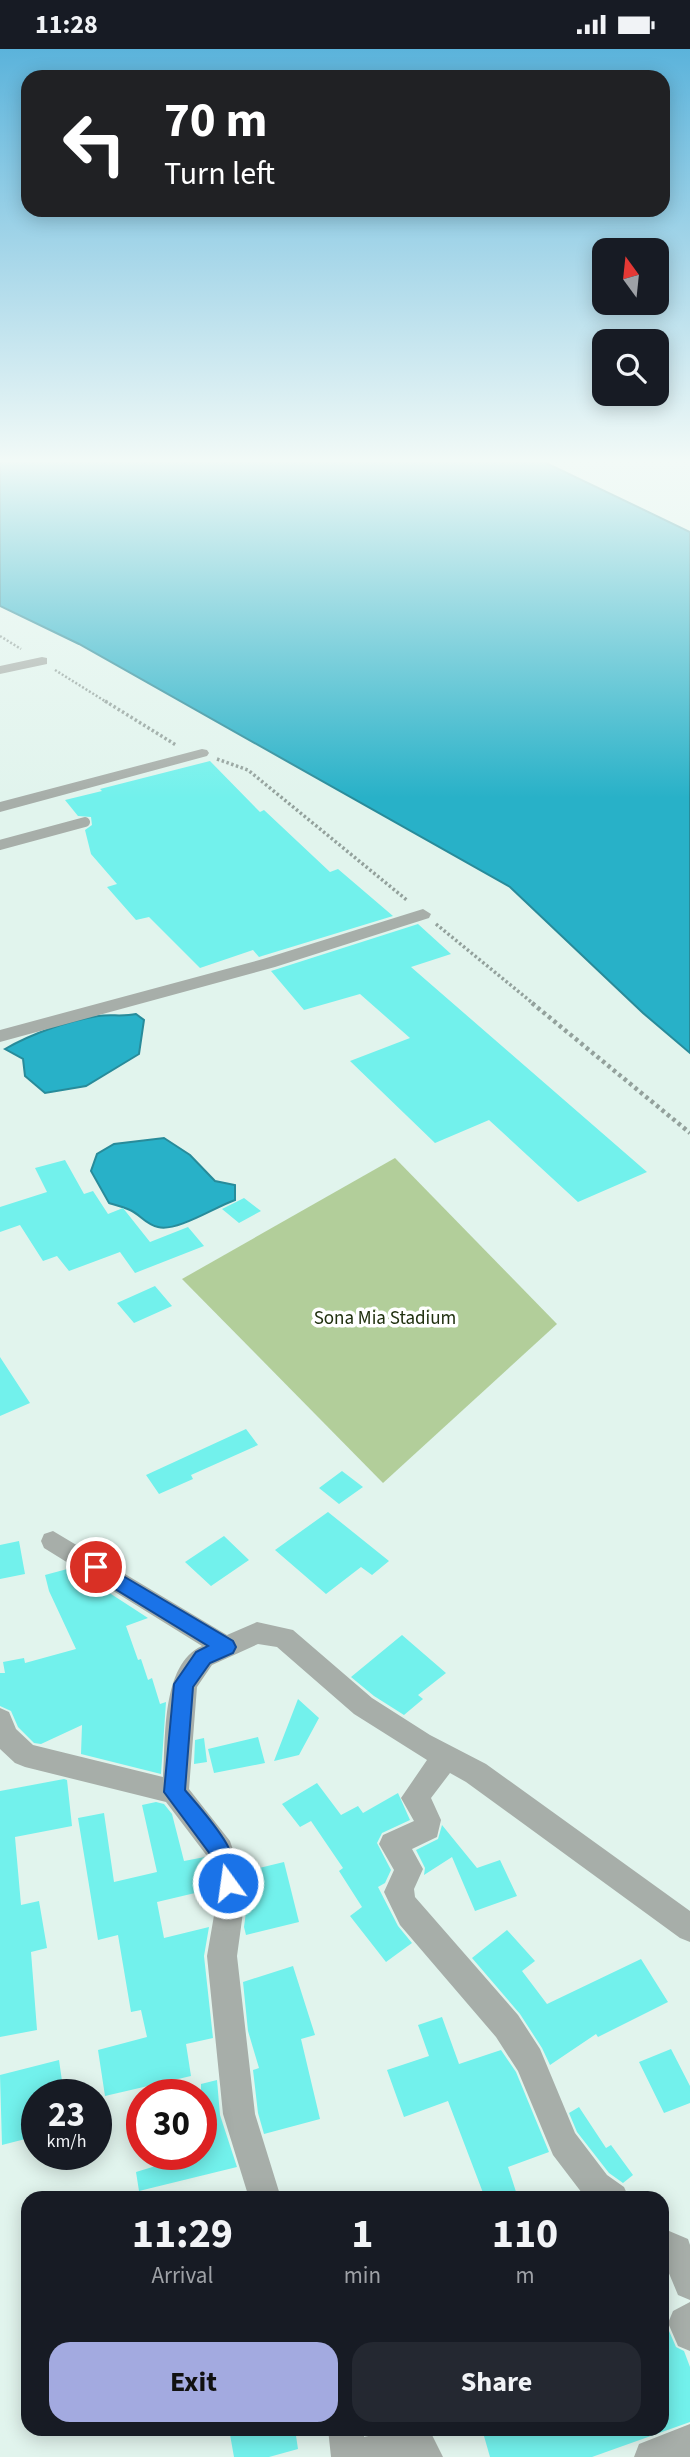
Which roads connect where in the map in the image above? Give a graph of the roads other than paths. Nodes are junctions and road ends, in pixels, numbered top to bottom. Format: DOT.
graph roads {
  1 [pos="42,661"];
  2 [pos="0,670"];
  3 [pos="202,753"];
  4 [pos="0,807"];
  5 [pos="85,822"];
  6 [pos="0,845"];
  7 [pos="424,914"];
  8 [pos="0,1036"];
  9 [pos="52,1541"];
  10 [pos="226,1647"];
  11 [pos="0,1720"];
  12 [pos="446,1757"];
  13 [pos="175,1792"];
  14 [pos="690,1929"];
  15 [pos="263,2191"];
  16 [pos="603,2191"];
  17 [pos="674,2247"];
  18 [pos="690,2283"];
  19 [pos="690,2319"];
  20 [pos="690,2334"];
  21 [pos="347,2436"];
  22 [pos="690,2442"];
  23 [pos="350,2457"];
  24 [pos="425,2457"];
  25 [pos="652,2457"];
  1 -- 2 [label="street"];
  3 -- 4 [label="street"];
  5 -- 6 [label="lane"];
  7 -- 8 [label="street"];
  9 -- 10 [label="street"];
  10 -- 12 [label="street"];
  10 -- 13 [label="street"];
  11 -- 13 [label="street"];
  12 -- 14 [label="street"];
  12 -- 16 [label="street"];
  13 -- 15 [label="street"];
  17 -- 18 [label="street"];
  19 -- 20 [label="street"];
  21 -- 23 [label="street"];
  22 -- 25 [label="street"];
  23 -- 24 [label="street"];
}
